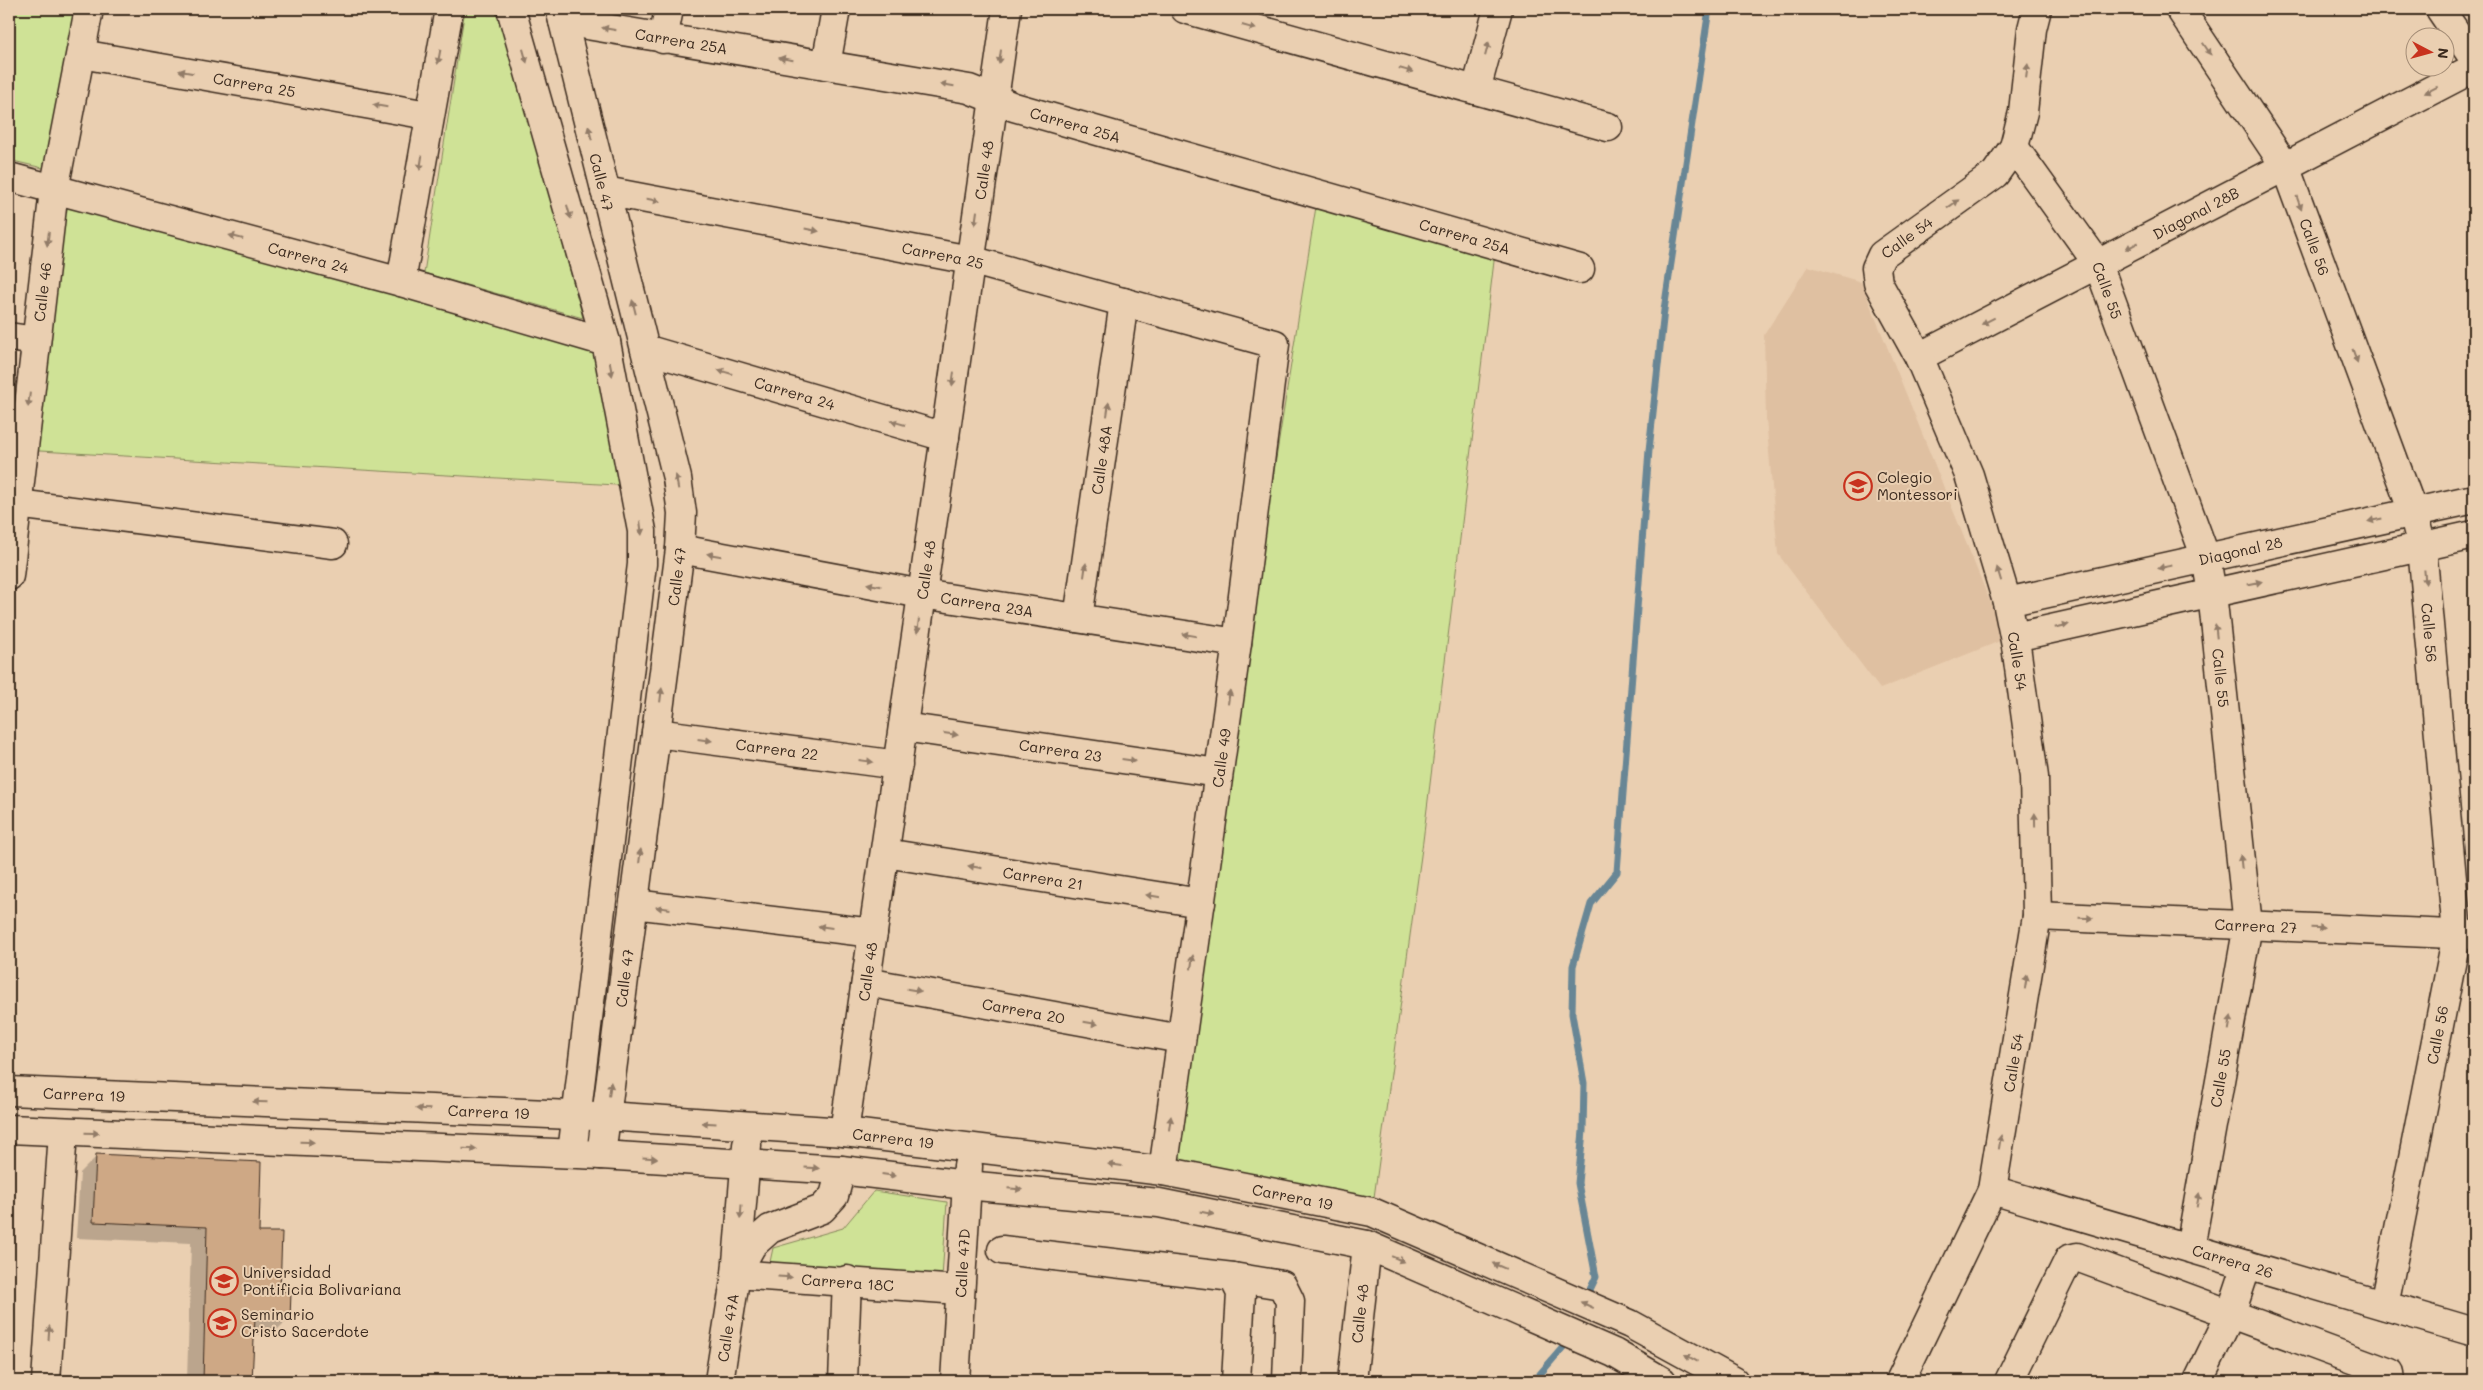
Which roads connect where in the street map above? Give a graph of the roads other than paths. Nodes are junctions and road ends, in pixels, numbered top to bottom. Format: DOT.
graph roads {
  1 [pos="89,9"];
  2 [pos="448,9"];
  3 [pos="511,9"];
  4 [pos="669,9"];
  5 [pos="836,9"];
  6 [pos="1006,9"];
  7 [pos="1185,9"];
  8 [pos="1498,9"];
  9 [pos="2037,9"];
  10 [pos="2180,9"];
  11 [pos="2440,9"];
  12 [pos="561,15"];
  13 [pos="663,39"];
  14 [pos="81,54"];
  15 [pos="2474,59"];
  16 [pos="826,66"];
  17 [pos="2474,68"];
  18 [pos="1476,90"];
  19 [pos="994,98"];
  20 [pos="428,115"];
  21 [pos="1608,127"];
  22 [pos="2014,147"];
  23 [pos="2285,166"];
  24 [pos="9,177"];
  25 [pos="54,190"];
  26 [pos="605,191"];
  27 [pos="970,260"];
  28 [pos="2098,264"];
  29 [pos="1580,269"];
  30 [pos="401,282"];
  31 [pos="1124,302"];
  32 [pos="9,338"];
  33 [pos="36,341"];
  34 [pos="606,342"];
  35 [pos="1275,344"];
  36 [pos="645,349"];
  37 [pos="1919,357"];
  38 [pos="945,437"];
  39 [pos="2474,499"];
  40 [pos="17,504"];
  41 [pos="2413,512"];
  42 [pos="2474,535"];
  43 [pos="333,544"];
  44 [pos="2422,547"];
  45 [pos="680,549"];
  46 [pos="2206,558"];
  47 [pos="9,576"];
  48 [pos="2212,593"];
  49 [pos="922,594"];
  50 [pos="2007,602"];
  51 [pos="1078,618"];
  52 [pos="2015,637"];
  53 [pos="1237,643"];
  54 [pos="903,727"];
  55 [pos="656,733"];
  56 [pos="619,758"];
  57 [pos="653,761"];
  58 [pos="898,765"];
  59 [pos="1218,773"];
  60 [pos="885,853"];
  61 [pos="1201,903"];
  62 [pos="634,904"];
  63 [pos="2037,916"];
  64 [pos="2248,925"];
  65 [pos="873,933"];
  66 [pos="2466,934"];
  67 [pos="866,982"];
  68 [pos="1181,1039"];
  69 [pos="9,1092"];
  70 [pos="576,1116"];
  71 [pos="606,1116"];
  72 [pos="748,1126"];
  73 [pos="9,1129"];
  74 [pos="63,1132"];
  75 [pos="844,1132"];
  76 [pos="970,1147"];
  77 [pos="572,1153"];
  78 [pos="601,1155"];
  79 [pos="745,1164"];
  80 [pos="841,1170"];
  81 [pos="1163,1171"];
  82 [pos="966,1185"];
  83 [pos="1992,1190"];
  84 [pos="1367,1245"];
  85 [pos="2190,1248"];
  86 [pos="1002,1250"];
  87 [pos="2248,1265"];
  88 [pos="736,1274"];
  89 [pos="1233,1277"];
  90 [pos="847,1280"];
  91 [pos="959,1290"];
  92 [pos="2384,1305"];
  93 [pos="2231,1313"];
  94 [pos="2474,1332"];
  95 [pos="46,1381"];
  96 [pos="719,1381"];
  97 [pos="843,1381"];
  98 [pos="955,1381"];
  99 [pos="1236,1381"];
  100 [pos="1287,1381"];
  101 [pos="1352,1381"];
  102 [pos="1662,1381"];
  103 [pos="1734,1381"];
  104 [pos="1900,1381"];
  105 [pos="2009,1381"];
  106 [pos="2198,1381"];
  107 [pos="2391,1381"];
  1 -- 14 [label="street, Calle 46"];
  2 -- 20 [label="street, one-way"];
  3 -- 34 [label="street, one-way"];
  4 -- 13 [label="street"];
  5 -- 16 [label="street"];
  6 -- 19 [label="street, Calle 48, one-way"];
  7 -- 18 [label="street, one-way"];
  18 -- 8 [label="street, one-way"];
  22 -- 9 [label="street, Calle 54, one-way"];
  10 -- 23 [label="street, Calle 56, one-way"];
  11 -- 15 [label="street"];
  13 -- 12 [label="street, Carrera 25A, one-way"];
  26 -- 12 [label="street, Calle 47, one-way"];
  16 -- 13 [label="street, Carrera 25A, one-way"];
  20 -- 14 [label="street, Carrera 25, one-way"];
  14 -- 25 [label="street, Calle 46"];
  19 -- 16 [label="street, Carrera 25A, one-way"];
  17 -- 23 [label="street, Diagonal 28B, one-way"];
  18 -- 21 [label="street"];
  19 -- 27 [label="street, Calle 48, one-way"];
  19 -- 29 [label="street, Carrera 25A"];
  20 -- 30 [label="street, one-way"];
  22 -- 28 [label="street, Calle 55"];
  37 -- 22 [label="street, Calle 54, one-way"];
  23 -- 28 [label="street, Diagonal 28B, one-way"];
  23 -- 41 [label="street, Calle 56, one-way"];
  24 -- 25 [label="street, Carrera 24"];
  30 -- 25 [label="street, Carrera 24, one-way"];
  25 -- 33 [label="street, Calle 46, one-way"];
  26 -- 27 [label="street, Carrera 25, one-way"];
  36 -- 26 [label="street, Calle 47, one-way"];
  27 -- 31 [label="street, Carrera 25"];
  27 -- 38 [label="street, Calle 48, one-way"];
  28 -- 37 [label="street, Diagonal 28B, one-way"];
  28 -- 46 [label="street, Calle 55"];
  30 -- 34 [label="street, Carrera 24"];
  31 -- 35 [label="street, Carrera 25"];
  51 -- 31 [label="street, Calle 48A, one-way"];
  32 -- 33 [label="street"];
  33 -- 40 [label="street, Calle 46, one-way"];
  34 -- 56 [label="street, one-way"];
  35 -- 53 [label="street, Calle 49"];
  38 -- 36 [label="street, Carrera 24, one-way"];
  45 -- 36 [label="street, Calle 47, one-way"];
  50 -- 37 [label="street, Calle 54, one-way"];
  38 -- 49 [label="street, Calle 48"];
  39 -- 41 [label="street, Diagonal 28"];
  40 -- 43 [label="street"];
  40 -- 47 [label="street, Calle 46"];
  41 -- 44 [label="street, Calle 56"];
  41 -- 46 [label="street, Diagonal 28, one-way"];
  42 -- 44 [label="street"];
  48 -- 44 [label="street, one-way"];
  44 -- 66 [label="street, Calle 56, one-way"];
  49 -- 45 [label="street, Carrera 23A, one-way"];
  55 -- 45 [label="street, Calle 47, one-way"];
  46 -- 48 [label="street, Calle 55"];
  46 -- 50 [label="street, Diagonal 28, one-way"];
  52 -- 48 [label="street, one-way"];
  64 -- 48 [label="street, Calle 55, one-way"];
  49 -- 51 [label="street, Carrera 23A"];
  49 -- 54 [label="street, Calle 48, one-way"];
  50 -- 52 [label="street, Calle 54"];
  53 -- 51 [label="street, Carrera 23A, one-way"];
  63 -- 52 [label="street, Calle 54, one-way"];
  59 -- 53 [label="street, Calle 49, one-way"];
  54 -- 58 [label="street, Calle 48"];
  54 -- 59 [label="street, Carrera 23, one-way"];
  55 -- 57 [label="street, Calle 47"];
  55 -- 58 [label="street, Carrera 22, one-way"];
  56 -- 57 [label="street"];
  56 -- 70 [label="street"];
  62 -- 57 [label="street, Calle 47, one-way"];
  58 -- 60 [label="street, Calle 48"];
  59 -- 61 [label="street, Calle 49"];
  61 -- 60 [label="street, Carrera 21, one-way"];
  60 -- 65 [label="street, Calle 48"];
  68 -- 61 [label="street, Calle 49, one-way"];
  65 -- 62 [label="street, one-way"];
  71 -- 62 [label="street, Calle 47, one-way"];
  63 -- 64 [label="street, Carrera 27, one-way"];
  83 -- 63 [label="street, Calle 54, one-way"];
  64 -- 66 [label="street, Carrera 27, one-way"];
  85 -- 64 [label="street, Calle 55, one-way"];
  65 -- 67 [label="street, Calle 48"];
  66 -- 92 [label="street, Calle 56"];
  67 -- 68 [label="street, Carrera 20, one-way"];
  67 -- 75 [label="street, Calle 48"];
  81 -- 68 [label="street, Calle 49, one-way"];
  70 -- 69 [label="street, Carrera 19, one-way"];
  70 -- 71 [label="street, Carrera 19"];
  70 -- 77 [label="street"];
  72 -- 71 [label="street, Carrera 19, one-way"];
  71 -- 78 [label="street, Calle 47"];
  72 -- 75 [label="street, Carrera 19"];
  72 -- 79 [label="street, Calle 47A"];
  73 -- 74 [label="street"];
  74 -- 77 [label="street, one-way"];
  95 -- 74 [label="street, one-way"];
  75 -- 76 [label="street, Carrera 19"];
  81 -- 76 [label="street, Carrera 19, one-way"];
  76 -- 82 [label="street, Calle 47D"];
  77 -- 78 [label="street"];
  78 -- 79 [label="street, one-way"];
  79 -- 80 [label="street, one-way"];
  79 -- 88 [label="street, Calle 47A, one-way"];
  80 -- 82 [label="street, one-way"];
  80 -- 88 [label="street"];
  103 -- 81 [label="street, Carrera 19, one-way"];
  82 -- 84 [label="street, one-way"];
  82 -- 91 [label="street, Calle 47D"];
  83 -- 85 [label="street, Carrera 26"];
  83 -- 104 [label="street, Calle 54"];
  84 -- 101 [label="street, Calle 48"];
  84 -- 102 [label="street, one-way"];
  85 -- 87 [label="street, Carrera 26"];
  86 -- 89 [label="street"];
  87 -- 92 [label="street, Carrera 26"];
  87 -- 93 [label="street"];
  88 -- 90 [label="street, Carrera 18C, one-way"];
  88 -- 96 [label="street, Calle 47A"];
  89 -- 99 [label="street"];
  89 -- 100 [label="street"];
  90 -- 91 [label="street, Carrera 18C"];
  90 -- 97 [label="street"];
  91 -- 98 [label="street, Calle 47D"];
  92 -- 94 [label="street, Carrera 26"];
  93 -- 105 [label="street"];
  93 -- 106 [label="street"];
  93 -- 107 [label="street"];
}
